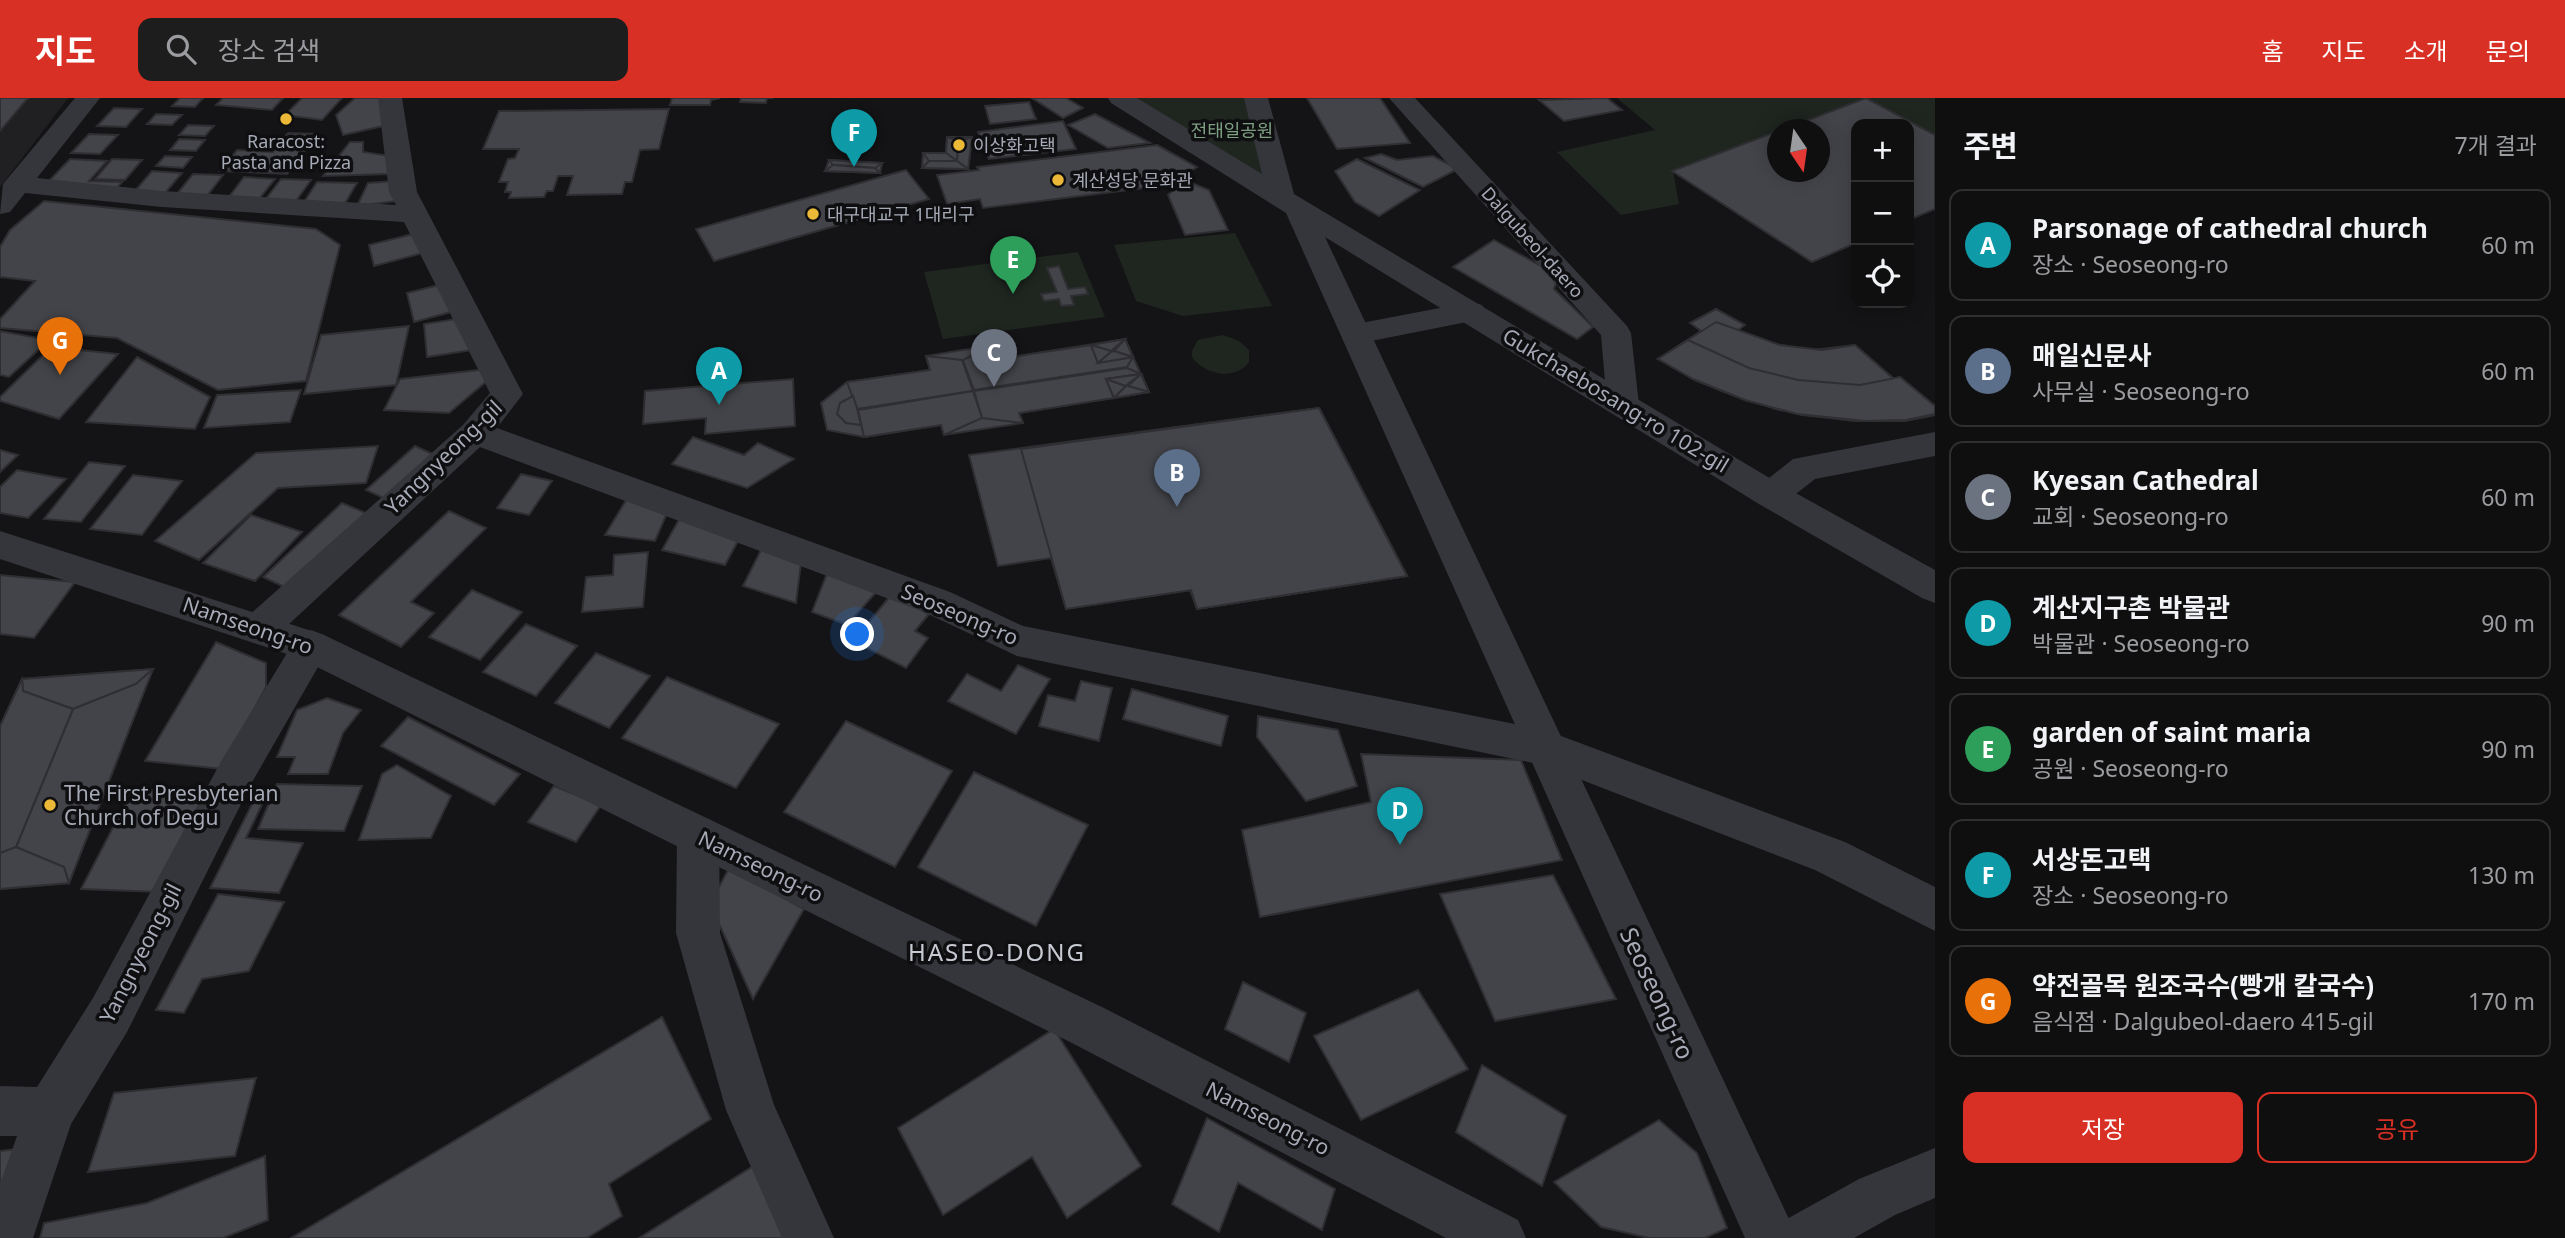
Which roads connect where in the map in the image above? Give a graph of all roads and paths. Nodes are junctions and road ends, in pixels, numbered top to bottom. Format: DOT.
graph roads {
  1 [pos="88,98"];
  2 [pos="390,98"];
  3 [pos="1120,98"];
  4 [pos="1256,98"];
  5 [pos="1401,98"];
  6 [pos="16,184"];
  7 [pos="1290,202"];
  8 [pos="0,206"];
  9 [pos="415,214"];
  10 [pos="1471,312"];
  11 [pos="1356,334"];
  12 [pos="1623,405"];
  13 [pos="475,433"];
  14 [pos="1935,444"];
  15 [pos="1771,495"];
  16 [pos="0,545"];
  17 [pos="1935,588"];
  18 [pos="261,627"];
  19 [pos="311,646"];
  20 [pos="1545,748"];
  21 [pos="698,835"];
  22 [pos="1935,910"];
  23 [pos="0,1111"];
  24 [pos="50,1112"];
  25 [pos="1935,1173"];
  26 [pos="7,1238"];
  27 [pos="808,1238"];
  28 [pos="1500,1238"];
  29 [pos="1772,1238"];
  30 [pos="1802,1238"];
  1 -- 6 [label="street"];
  2 -- 9 [label="street, Yangnyeong-gil"];
  3 -- 7 [label="street"];
  4 -- 7 [label="street, Seoseong-ro"];
  5 -- 12 [label="street, Dalgubeol-daero"];
  6 -- 8 [label="street"];
  6 -- 9 [label="street"];
  7 -- 10 [label="street, Gukchaebosang-ro 102-gil"];
  7 -- 11 [label="street, Seoseong-ro"];
  9 -- 13 [label="street, Yangnyeong-gil"];
  10 -- 11 [label="street"];
  10 -- 12 [label="street, Gukchaebosang-ro 102-gil"];
  11 -- 20 [label="street, Seoseong-ro"];
  12 -- 15 [label="street, Gukchaebosang-ro 102-gil"];
  13 -- 18 [label="street, Yangnyeong-gil"];
  13 -- 20 [label="street, Seoseong-ro"];
  14 -- 15 [label="street"];
  15 -- 17 [label="street, Gukchaebosang-ro 102-gil"];
  16 -- 18 [label="street, Namseong-ro"];
  18 -- 19 [label="street, Namseong-ro"];
  19 -- 21 [label="street, Namseong-ro"];
  19 -- 24 [label="street, Yangnyeong-gil"];
  20 -- 22 [label="street, Seoseong-ro"];
  20 -- 29 [label="street, Seoseong-ro"];
  21 -- 27 [label="street"];
  21 -- 28 [label="street, Namseong-ro"];
  23 -- 24 [label="street"];
  24 -- 26 [label="street, Yangnyeong-gil"];
  25 -- 30 [label="street"];
}
